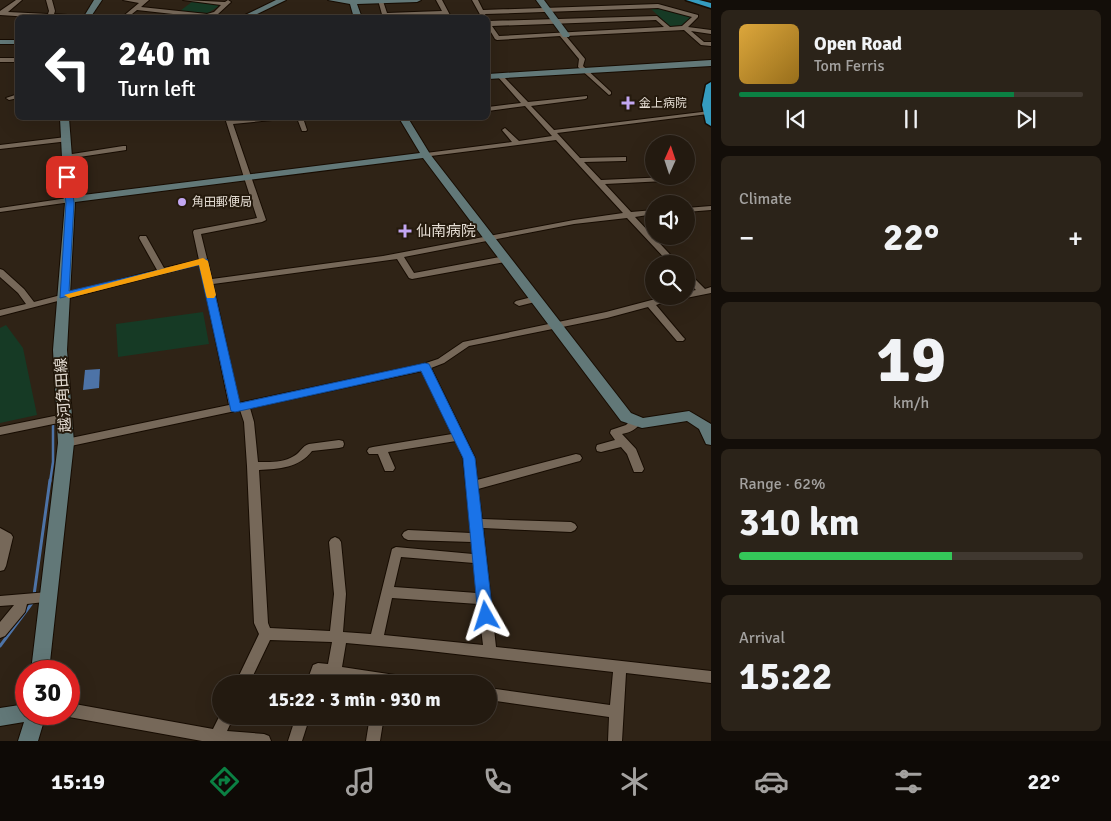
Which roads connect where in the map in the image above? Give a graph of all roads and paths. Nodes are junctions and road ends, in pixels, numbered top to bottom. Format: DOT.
graph roads {
  1 [pos="9,0"];
  2 [pos="19,0"];
  3 [pos="49,0"];
  4 [pos="98,0"];
  5 [pos="126,0"];
  6 [pos="186,0"];
  7 [pos="282,0"];
  8 [pos="332,0"];
  9 [pos="390,0"];
  10 [pos="417,0"];
  11 [pos="439,0"];
  12 [pos="474,0"];
  13 [pos="540,0"];
  14 [pos="690,0"];
  15 [pos="145,1"];
  16 [pos="192,1"];
  17 [pos="353,1"];
  18 [pos="380,1"];
  19 [pos="228,2"];
  20 [pos="647,6"];
  21 [pos="711,6"];
  22 [pos="136,8"];
  23 [pos="547,10"];
  24 [pos="178,12"];
  25 [pos="1,13"];
  26 [pos="33,15"];
  27 [pos="50,15"];
  28 [pos="87,15"];
  29 [pos="127,15"];
  30 [pos="198,15"];
  31 [pos="208,15"];
  32 [pos="249,15"];
  33 [pos="357,15"];
  34 [pos="386,15"];
  35 [pos="447,15"];
  36 [pos="483,15"];
  37 [pos="657,18"];
  38 [pos="556,22"];
  39 [pos="490,23"];
  40 [pos="490,26"];
  41 [pos="685,28"];
  42 [pos="669,29"];
  43 [pos="711,32"];
  44 [pos="564,35"];
  45 [pos="490,38"];
  46 [pos="497,38"];
  47 [pos="0,42"];
  48 [pos="15,42"];
  49 [pos="711,44"];
  50 [pos="0,60"];
  51 [pos="15,60"];
  52 [pos="711,63"];
  53 [pos="584,71"];
  54 [pos="500,76"];
  55 [pos="490,77"];
  56 [pos="711,84"];
  57 [pos="609,93"];
  58 [pos="15,97"];
  59 [pos="585,97"];
  60 [pos="9,98"];
  61 [pos="524,104"];
  62 [pos="490,109"];
  63 [pos="710,118"];
  64 [pos="64,120"];
  65 [pos="229,120"];
  66 [pos="301,120"];
  67 [pos="405,120"];
  68 [pos="304,130"];
  69 [pos="505,130"];
  70 [pos="555,135"];
  71 [pos="66,139"];
  72 [pos="517,143"];
  73 [pos="0,147"];
  74 [pos="123,148"];
  75 [pos="426,155"];
  76 [pos="66,157"];
  77 [pos="623,159"];
  78 [pos="579,160"];
  79 [pos="247,177"];
  80 [pos="645,180"];
  81 [pos="600,182"];
  82 [pos="68,200"];
  83 [pos="711,208"];
  84 [pos="695,209"];
  85 [pos="0,210"];
  86 [pos="645,213"];
  87 [pos="627,214"];
  88 [pos="489,237"];
  89 [pos="143,238"];
  90 [pos="666,255"];
  91 [pos="399,256"];
  92 [pos="505,259"];
  93 [pos="203,261"];
  94 [pos="0,272"];
  95 [pos="162,272"];
  96 [pos="208,282"];
  97 [pos="695,282"];
  98 [pos="707,291"];
  99 [pos="63,296"];
  100 [pos="536,299"];
  101 [pos="519,303"];
  102 [pos="645,304"];
  103 [pos="32,305"];
  104 [pos="651,305"];
  105 [pos="0,313"];
  106 [pos="556,325"];
  107 [pos="680,339"];
  108 [pos="425,367"];
  109 [pos="240,407"];
  110 [pos="64,418"];
  111 [pos="636,422"];
  112 [pos="0,430"];
  113 [pos="459,438"];
  114 [pos="711,440"];
  115 [pos="624,442"];
  116 [pos="66,443"];
  117 [pos="338,444"];
  118 [pos="601,448"];
  119 [pos="576,458"];
  120 [pos="253,466"];
  121 [pos="389,468"];
  122 [pos="638,469"];
  123 [pos="472,486"];
  124 [pos="475,523"];
  125 [pos="571,527"];
  126 [pos="0,533"];
  127 [pos="408,534"];
  128 [pos="477,538"];
  129 [pos="334,542"];
  130 [pos="480,560"];
  131 [pos="0,566"];
  132 [pos="387,592"];
  133 [pos="48,597"];
  134 [pos="484,599"];
  135 [pos="22,600"];
  136 [pos="0,602"];
  137 [pos="0,632"];
  138 [pos="266,634"];
  139 [pos="338,637"];
  140 [pos="376,640"];
  141 [pos="490,652"];
  142 [pos="41,660"];
  143 [pos="620,667"];
  144 [pos="334,671"];
  145 [pos="246,675"];
  146 [pos="316,675"];
  147 [pos="352,675"];
  148 [pos="711,677"];
  149 [pos="497,695"];
  150 [pos="80,712"];
  151 [pos="617,712"];
  152 [pos="15,715"];
  153 [pos="0,717"];
  154 [pos="33,725"];
  155 [pos="222,725"];
  156 [pos="300,725"];
  157 [pos="375,725"];
  158 [pos="217,737"];
  159 [pos="28,741"];
  160 [pos="264,741"];
  161 [pos="295,741"];
  162 [pos="372,741"];
  163 [pos="615,741"];
  1 -- 2 [label="street"];
  2 -- 25 [label="street"];
  3 -- 27 [label="street"];
  4 -- 28 [label="street"];
  5 -- 15 [label="street"];
  6 -- 16 [label="street"];
  7 -- 32 [label="street"];
  8 -- 17 [label="street"];
  9 -- 10 [label="street"];
  9 -- 18 [label="street"];
  11 -- 35 [label="street"];
  12 -- 36 [label="street"];
  13 -- 23 [label="street"];
  14 -- 21 [label="highway"];
  15 -- 22 [label="street"];
  16 -- 19 [label="street"];
  16 -- 24 [label="street"];
  17 -- 18 [label="street"];
  17 -- 33 [label="street"];
  18 -- 34 [label="street"];
  19 -- 31 [label="street"];
  20 -- 23 [label="street"];
  20 -- 37 [label="street"];
  20 -- 41 [label="street"];
  22 -- 24 [label="street"];
  22 -- 29 [label="street"];
  23 -- 36 [label="street"];
  23 -- 38 [label="street"];
  24 -- 30 [label="street"];
  25 -- 26 [label="street"];
  37 -- 38 [label="street"];
  37 -- 42 [label="street"];
  38 -- 39 [label="street"];
  38 -- 44 [label="street"];
  40 -- 46 [label="street"];
  41 -- 42 [label="street"];
  41 -- 43 [label="street"];
  41 -- 49 [label="street"];
  42 -- 44 [label="street"];
  44 -- 46 [label="street"];
  44 -- 53 [label="street"];
  45 -- 46 [label="street"];
  47 -- 48 [label="street"];
  50 -- 51 [label="street"];
  52 -- 53 [label="street"];
  53 -- 54 [label="street"];
  53 -- 57 [label="street"];
  54 -- 55 [label="street"];
  54 -- 61 [label="street"];
  56 -- 63 [label="highway"];
  58 -- 60 [label="street"];
  59 -- 61 [label="street"];
  61 -- 62 [label="street"];
  61 -- 70 [label="street"];
  63 -- 70 [label="street"];
  64 -- 71 [label="street, 越河角田線"];
  65 -- 79 [label="street"];
  66 -- 68 [label="street"];
  67 -- 75 [label="street"];
  69 -- 72 [label="street"];
  70 -- 72 [label="street"];
  70 -- 78 [label="street"];
  71 -- 73 [label="street"];
  71 -- 76 [label="street, 越河角田線"];
  72 -- 75 [label="street"];
  74 -- 76 [label="street"];
  75 -- 79 [label="street"];
  75 -- 88 [label="street"];
  76 -- 82 [label="street, 越河角田線"];
  77 -- 78 [label="street"];
  78 -- 81 [label="street"];
  79 -- 82 [label="street"];
  79 -- 93 [label="street"];
  80 -- 81 [label="street"];
  81 -- 87 [label="street"];
  82 -- 85 [label="street"];
  82 -- 99 [label="street, 越河角田線"];
  83 -- 84 [label="street"];
  86 -- 87 [label="street"];
  87 -- 88 [label="street"];
  87 -- 90 [label="street"];
  88 -- 91 [label="street"];
  88 -- 92 [label="street"];
  89 -- 95 [label="street"];
  91 -- 92 [label="street"];
  91 -- 96 [label="street"];
  92 -- 100 [label="street"];
  93 -- 95 [label="street"];
  93 -- 96 [label="street"];
  94 -- 103 [label="street"];
  95 -- 99 [label="street"];
  96 -- 109 [label="street"];
  97 -- 98 [label="street"];
  99 -- 103 [label="street"];
  99 -- 110 [label="street, 越河角田線"];
  100 -- 101 [label="street"];
  100 -- 106 [label="street"];
  102 -- 106 [label="street"];
  103 -- 105 [label="street"];
  104 -- 107 [label="street"];
  106 -- 108 [label="street"];
  106 -- 111 [label="street"];
  108 -- 109 [label="street"];
  108 -- 113 [label="street"];
  109 -- 116 [label="street"];
  109 -- 120 [label="street"];
  110 -- 112 [label="street"];
  110 -- 116 [label="street, 越河角田線"];
  111 -- 114 [label="street"];
  111 -- 115 [label="street"];
  113 -- 121 [label="street"];
  113 -- 123 [label="street"];
  115 -- 118 [label="street"];
  115 -- 122 [label="street"];
  116 -- 133 [label="street, 越河角田線"];
  117 -- 120 [label="street"];
  119 -- 123 [label="street"];
  120 -- 138 [label="street"];
  123 -- 124 [label="street"];
  124 -- 125 [label="street"];
  124 -- 128 [label="street"];
  126 -- 131 [label="street"];
  127 -- 128 [label="street"];
  128 -- 130 [label="street"];
  129 -- 139 [label="street"];
  130 -- 132 [label="street"];
  130 -- 134 [label="street"];
  132 -- 134 [label="street"];
  132 -- 140 [label="street"];
  133 -- 135 [label="street"];
  133 -- 142 [label="street, 越河角田線"];
  134 -- 141 [label="street"];
  135 -- 136 [label="street"];
  135 -- 137 [label="street"];
  138 -- 139 [label="street"];
  138 -- 145 [label="street"];
  139 -- 140 [label="street"];
  139 -- 144 [label="street"];
  140 -- 141 [label="street"];
  141 -- 143 [label="street"];
  143 -- 148 [label="street"];
  143 -- 151 [label="street"];
  144 -- 146 [label="street"];
  144 -- 147 [label="street"];
  149 -- 151 [label="street"];
  150 -- 158 [label="street"];
  151 -- 163 [label="street"];
  152 -- 153 [label="street"];
  154 -- 159 [label="street"];
  155 -- 158 [label="street"];
  156 -- 161 [label="street"];
  157 -- 162 [label="street"];
  158 -- 160 [label="street"];
}
